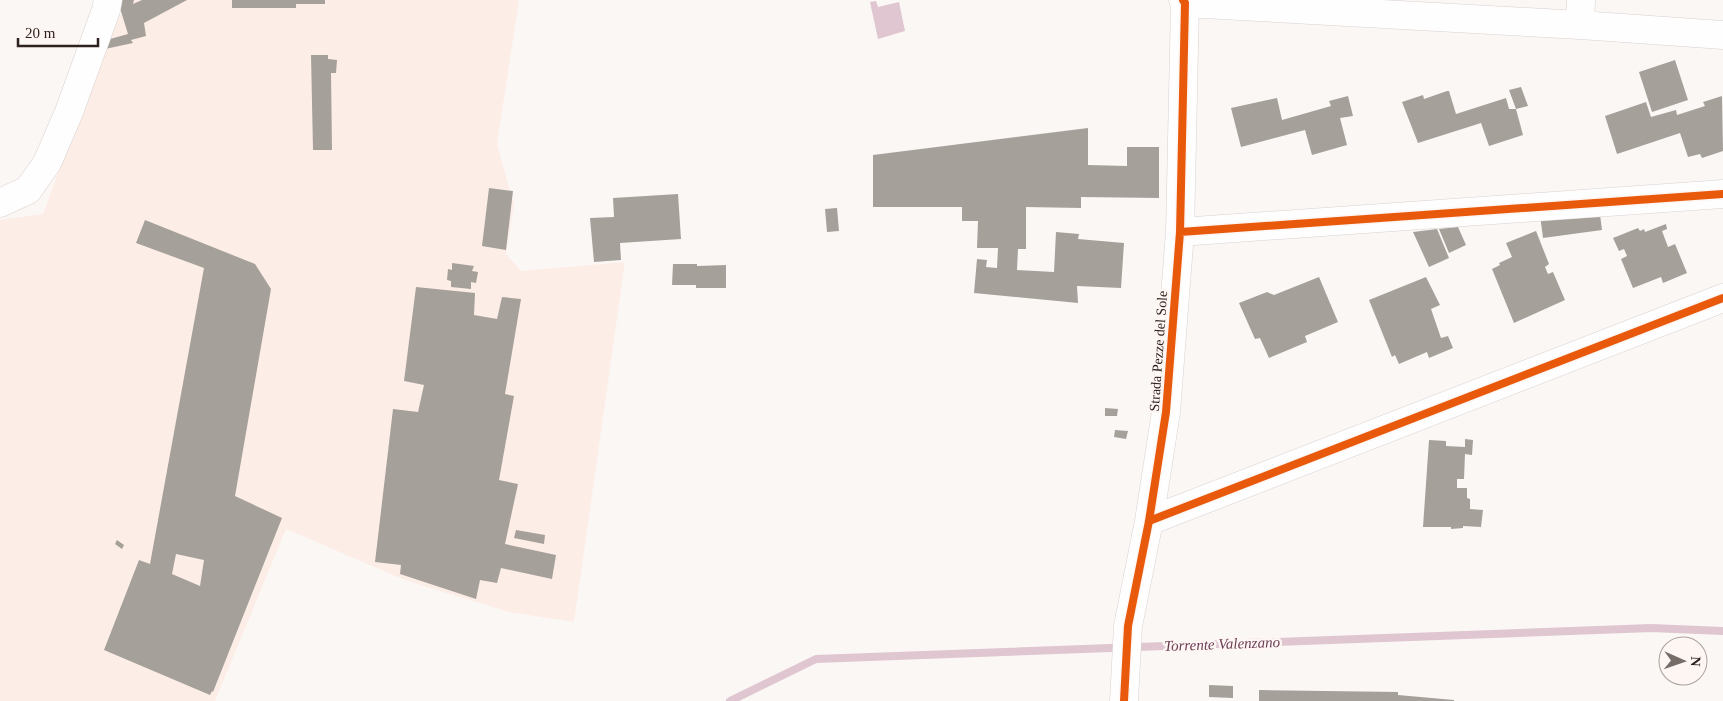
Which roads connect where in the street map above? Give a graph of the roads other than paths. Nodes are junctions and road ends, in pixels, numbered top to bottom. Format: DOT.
graph roads {
  1 [pos="108,0"];
  2 [pos="1184,2"];
  3 [pos="1580,13"];
  4 [pos="1723,35"];
  5 [pos="1723,194"];
  6 [pos="0,203"];
  7 [pos="1180,232"];
  8 [pos="1723,298"];
  9 [pos="1149,521"];
  10 [pos="1124,701"];
  1 -- 6 [label="street"];
  2 -- 3 [label="street"];
  2 -- 7 [label="street, Strada Pezze del Sole"];
  3 -- 4 [label="street"];
  5 -- 7 [label="street"];
  7 -- 9 [label="street, Strada Pezze del Sole"];
  8 -- 9 [label="street"];
  9 -- 10 [label="street, Strada Pezze del Sole"];
}
